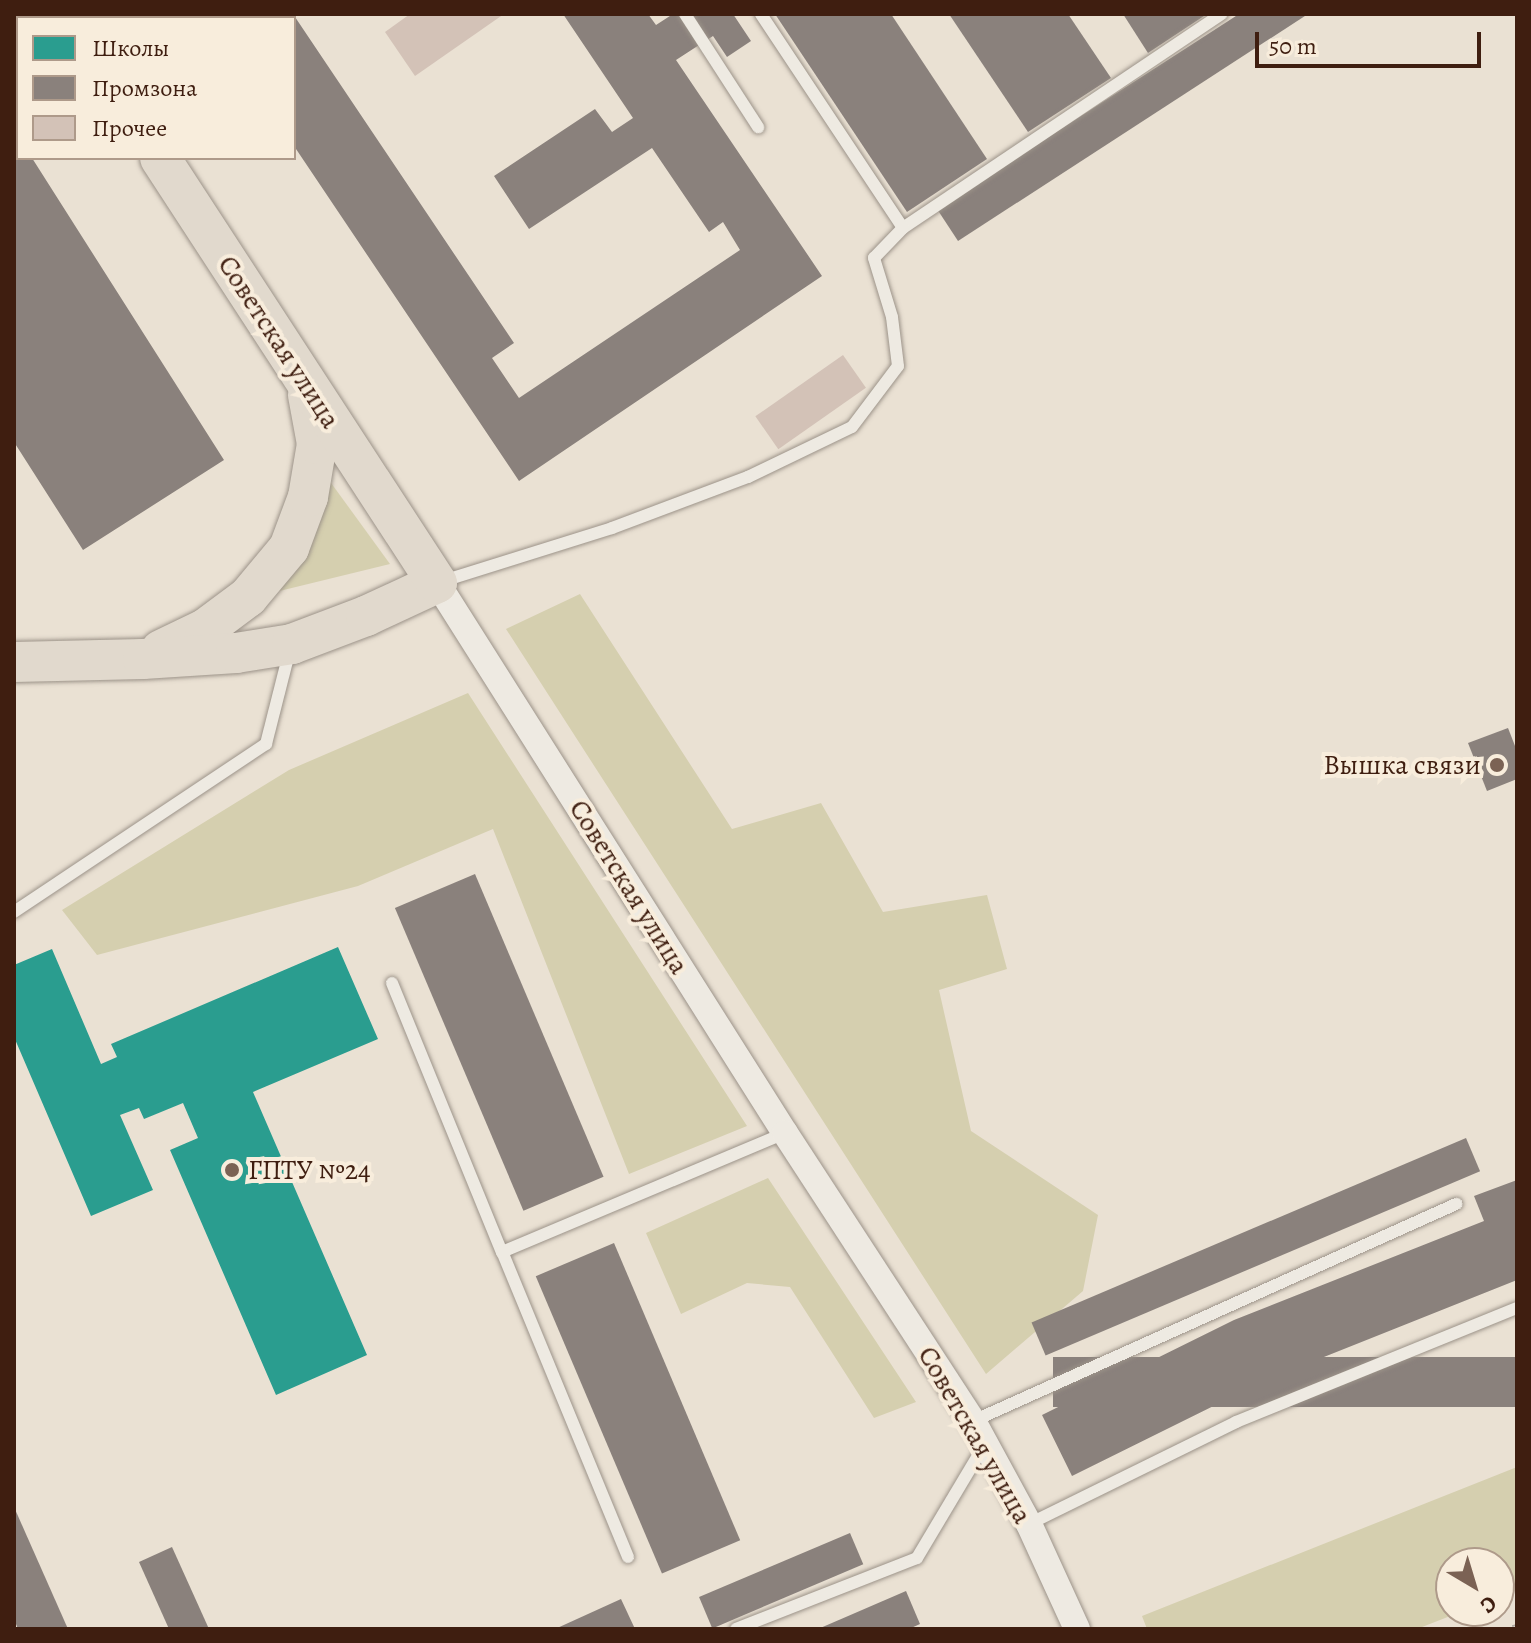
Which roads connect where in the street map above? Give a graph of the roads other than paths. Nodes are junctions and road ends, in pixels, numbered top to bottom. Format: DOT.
graph roads {
  1 [pos="685,14"];
  2 [pos="761,14"];
  3 [pos="1222,14"];
  4 [pos="758,127"];
  5 [pos="161,160"];
  6 [pos="903,228"];
  7 [pos="305,382"];
  8 [pos="437,583"];
  9 [pos="292,644"];
  10 [pos="143,659"];
  11 [pos="14,662"];
  12 [pos="14,912"];
  13 [pos="392,983"];
  14 [pos="785,1133"];
  15 [pos="1456,1204"];
  16 [pos="502,1252"];
  17 [pos="1517,1308"];
  18 [pos="979,1432"];
  19 [pos="1029,1524"];
  20 [pos="628,1557"];
  21 [pos="736,1629"];
  22 [pos="1077,1629"];
  1 -- 4 [label="lane"];
  2 -- 6 [label="lane"];
  3 -- 6 [label="lane"];
  5 -- 7 [label="main road, Советская улица"];
  6 -- 8 [label="lane"];
  7 -- 8 [label="main road, Советская улица"];
  7 -- 10 [label="main road"];
  8 -- 9 [label="main road"];
  8 -- 14 [label="street, Советская улица"];
  9 -- 10 [label="main road"];
  9 -- 12 [label="lane"];
  10 -- 11 [label="main road"];
  13 -- 16 [label="lane"];
  14 -- 16 [label="lane"];
  14 -- 18 [label="street, Советская улица"];
  15 -- 18 [label="lane"];
  16 -- 20 [label="lane"];
  17 -- 19 [label="lane"];
  18 -- 19 [label="street, Советская улица"];
  18 -- 21 [label="lane"];
  19 -- 22 [label="street, Советская улица"];
}
